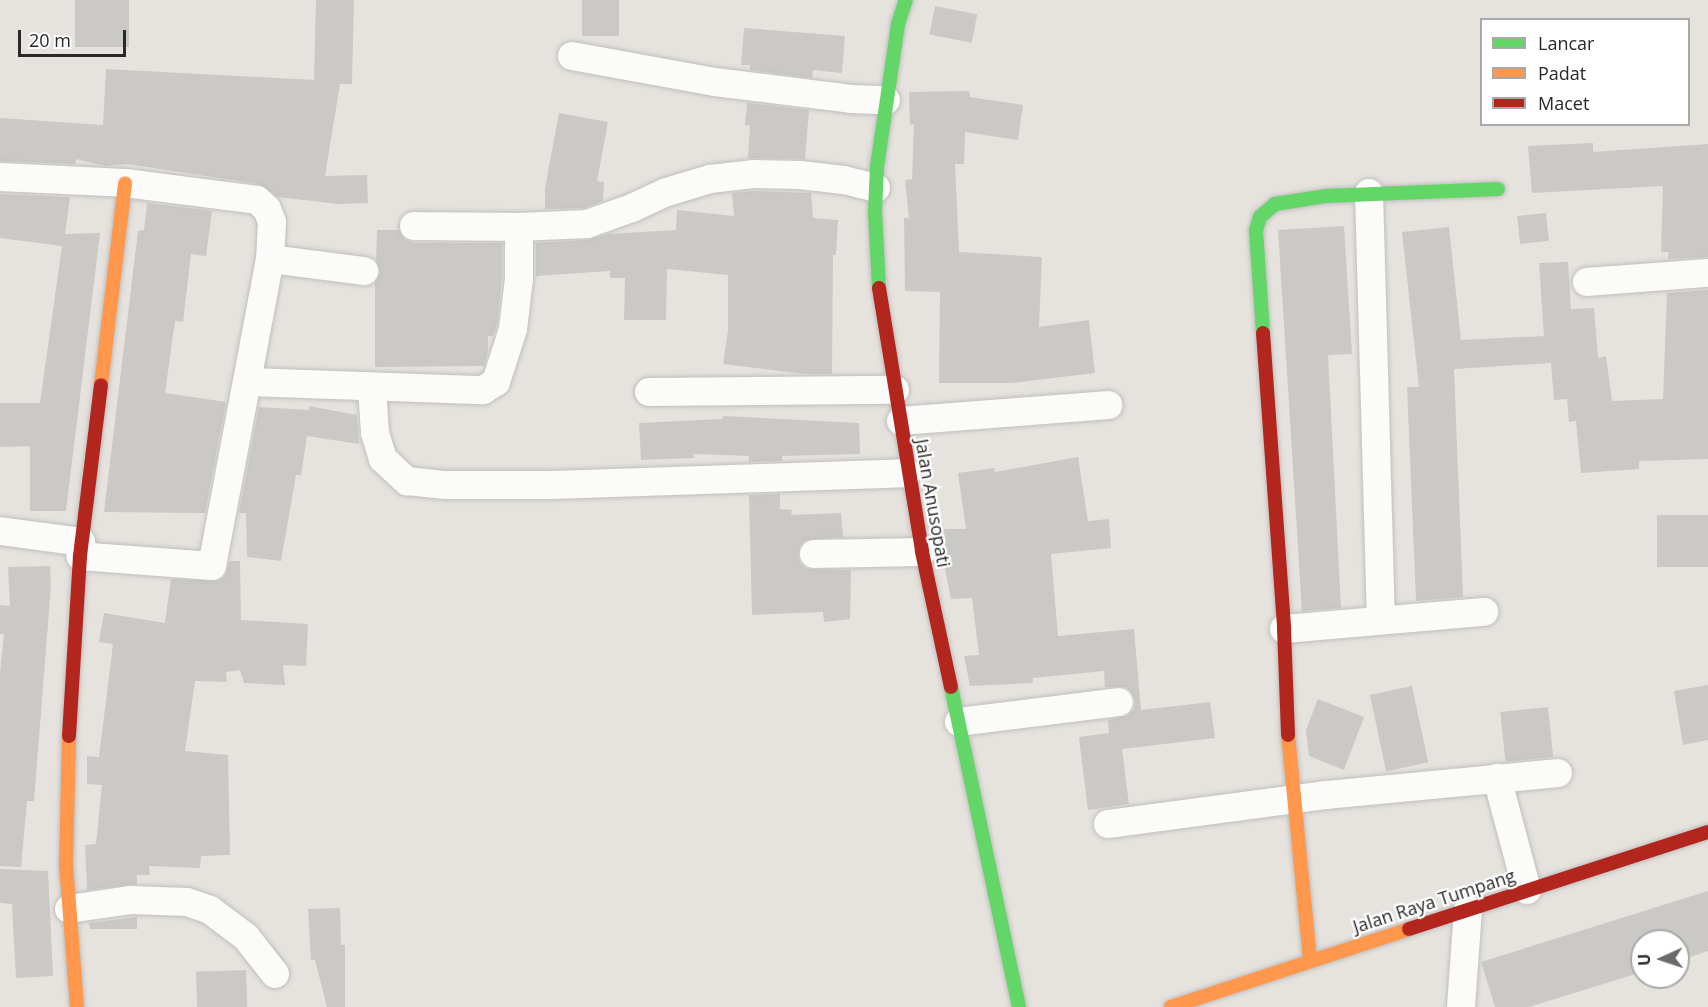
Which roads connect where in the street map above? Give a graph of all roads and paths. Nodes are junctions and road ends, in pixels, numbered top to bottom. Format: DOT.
graph roads {
  1 [pos="906,0"];
  2 [pos="572,56"];
  3 [pos="886,100"];
  4 [pos="0,177"];
  5 [pos="125,183"];
  6 [pos="876,188"];
  7 [pos="1498,189"];
  8 [pos="1369,194"];
  9 [pos="414,226"];
  10 [pos="519,227"];
  11 [pos="270,259"];
  12 [pos="364,271"];
  13 [pos="1708,273"];
  14 [pos="1587,282"];
  15 [pos="249,382"];
  16 [pos="372,387"];
  17 [pos="895,390"];
  18 [pos="649,392"];
  19 [pos="1108,405"];
  20 [pos="901,421"];
  21 [pos="908,473"];
  22 [pos="0,531"];
  23 [pos="80,549"];
  24 [pos="922,552"];
  25 [pos="814,554"];
  26 [pos="1484,612"];
  27 [pos="1381,620"];
  28 [pos="1284,629"];
  29 [pos="1119,702"];
  30 [pos="959,722"];
  31 [pos="1558,773"];
  32 [pos="1497,778"];
  33 [pos="1295,799"];
  34 [pos="1108,824"];
  35 [pos="1708,832"];
  36 [pos="1527,890"];
  37 [pos="69,909"];
  38 [pos="1468,909"];
  39 [pos="1310,960"];
  40 [pos="275,974"];
  41 [pos="77,1007"];
  42 [pos="1019,1007"];
  43 [pos="1171,1007"];
  44 [pos="1461,1007"];
  1 -- 3 [label="street, Jalan Anusopati"];
  2 -- 3 [label="street"];
  3 -- 6 [label="street, Jalan Anusopati"];
  4 -- 5 [label="street"];
  5 -- 11 [label="street"];
  5 -- 23 [label="street"];
  6 -- 10 [label="street"];
  6 -- 17 [label="street, Jalan Anusopati"];
  7 -- 8 [label="street"];
  8 -- 27 [label="street"];
  8 -- 28 [label="street"];
  9 -- 10 [label="street"];
  10 -- 16 [label="street"];
  11 -- 12 [label="street"];
  11 -- 15 [label="street"];
  13 -- 14 [label="street"];
  15 -- 16 [label="street"];
  15 -- 23 [label="street"];
  16 -- 21 [label="street"];
  17 -- 18 [label="street"];
  17 -- 20 [label="street, Jalan Anusopati"];
  19 -- 20 [label="street"];
  20 -- 21 [label="street, Jalan Anusopati"];
  21 -- 24 [label="street, Jalan Anusopati"];
  22 -- 23 [label="street"];
  23 -- 37 [label="street"];
  24 -- 25 [label="street"];
  24 -- 30 [label="street, Jalan Anusopati"];
  26 -- 27 [label="street"];
  27 -- 28 [label="street"];
  28 -- 33 [label="street"];
  29 -- 30 [label="street"];
  30 -- 42 [label="street, Jalan Anusopati"];
  31 -- 32 [label="street"];
  32 -- 33 [label="street"];
  32 -- 36 [label="street"];
  33 -- 34 [label="street"];
  33 -- 39 [label="street"];
  35 -- 36 [label="street, Jalan Raya Tumpang"];
  36 -- 38 [label="street, Jalan Raya Tumpang"];
  37 -- 40 [label="street"];
  37 -- 41 [label="street"];
  38 -- 39 [label="street, Jalan Raya Tumpang"];
  38 -- 44 [label="street"];
  39 -- 43 [label="street, Jalan Raya Tumpang"];
}
